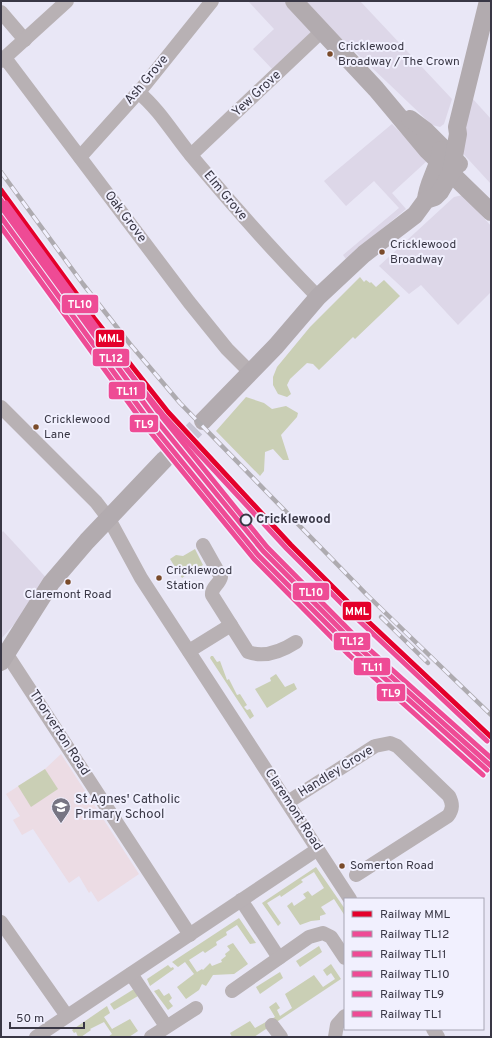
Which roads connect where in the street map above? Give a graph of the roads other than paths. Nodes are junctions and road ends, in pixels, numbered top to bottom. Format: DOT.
graph roads {
  1 [pos="67,1"];
  2 [pos="212,1"];
  3 [pos="294,1"];
  4 [pos="488,1"];
  5 [pos="1,12"];
  6 [pos="322,32"];
  7 [pos="25,40"];
  8 [pos="3,59"];
  9 [pos="138,92"];
  10 [pos="191,155"];
  11 [pos="80,157"];
  12 [pos="446,160"];
  13 [pos="491,195"];
  14 [pos="491,212"];
  15 [pos="318,297"];
  16 [pos="249,371"];
  17 [pos="1,407"];
  18 [pos="203,421"];
  19 [pos="164,460"];
  20 [pos="109,519"];
  21 [pos="203,545"];
  22 [pos="231,625"];
  23 [pos="296,642"];
  24 [pos="189,651"];
  25 [pos="3,657"];
  26 [pos="288,802"];
  27 [pos="318,849"];
  28 [pos="356,875"];
  29 [pos="349,898"];
  30 [pos="241,900"];
  31 [pos="1,922"];
  32 [pos="190,935"];
  33 [pos="344,956"];
  34 [pos="279,958"];
  35 [pos="131,974"];
  36 [pos="232,991"];
  37 [pos="196,1008"];
  38 [pos="67,1016"];
  39 [pos="344,1017"];
  40 [pos="272,1025"];
  41 [pos="166,1026"];
  42 [pos="36,1037"];
  43 [pos="151,1037"];
  44 [pos="281,1037"];
  45 [pos="335,1037"];
  1 -- 7 [label="street"];
  2 -- 9 [label="street, Ash Grove"];
  3 -- 6 [label="main road"];
  4 -- 12 [label="main road"];
  5 -- 7 [label="street"];
  6 -- 10 [label="street, Yew Grove"];
  6 -- 12 [label="main road"];
  7 -- 8 [label="street"];
  8 -- 11 [label="street, Oak Grove"];
  9 -- 10 [label="street, Elm Grove"];
  9 -- 11 [label="street, Ash Grove"];
  10 -- 15 [label="street, Elm Grove"];
  11 -- 16 [label="street, Oak Grove"];
  12 -- 13 [label="main road"];
  12 -- 14 [label="main road"];
  12 -- 15 [label="main road"];
  15 -- 16 [label="main road"];
  16 -- 18 [label="main road"];
  17 -- 20 [label="street, Claremont Road"];
  19 -- 20 [label="main road"];
  20 -- 24 [label="street, Claremont Road"];
  20 -- 25 [label="main road"];
  21 -- 22 [label="street"];
  22 -- 23 [label="street"];
  22 -- 24 [label="street"];
  24 -- 26 [label="street, Claremont Road"];
  25 -- 32 [label="street, Thorverton Road"];
  26 -- 27 [label="street, Claremont Road"];
  26 -- 28 [label="street, Handley Grove"];
  27 -- 29 [label="street, Claremont Road"];
  27 -- 30 [label="street"];
  30 -- 32 [label="street"];
  30 -- 34 [label="street"];
  31 -- 38 [label="street"];
  32 -- 35 [label="street"];
  33 -- 34 [label="street"];
  34 -- 36 [label="street"];
  35 -- 38 [label="street"];
  35 -- 41 [label="street"];
  37 -- 41 [label="street"];
  38 -- 42 [label="street"];
  39 -- 45 [label="street"];
  40 -- 44 [label="street"];
  41 -- 43 [label="street"];
}
